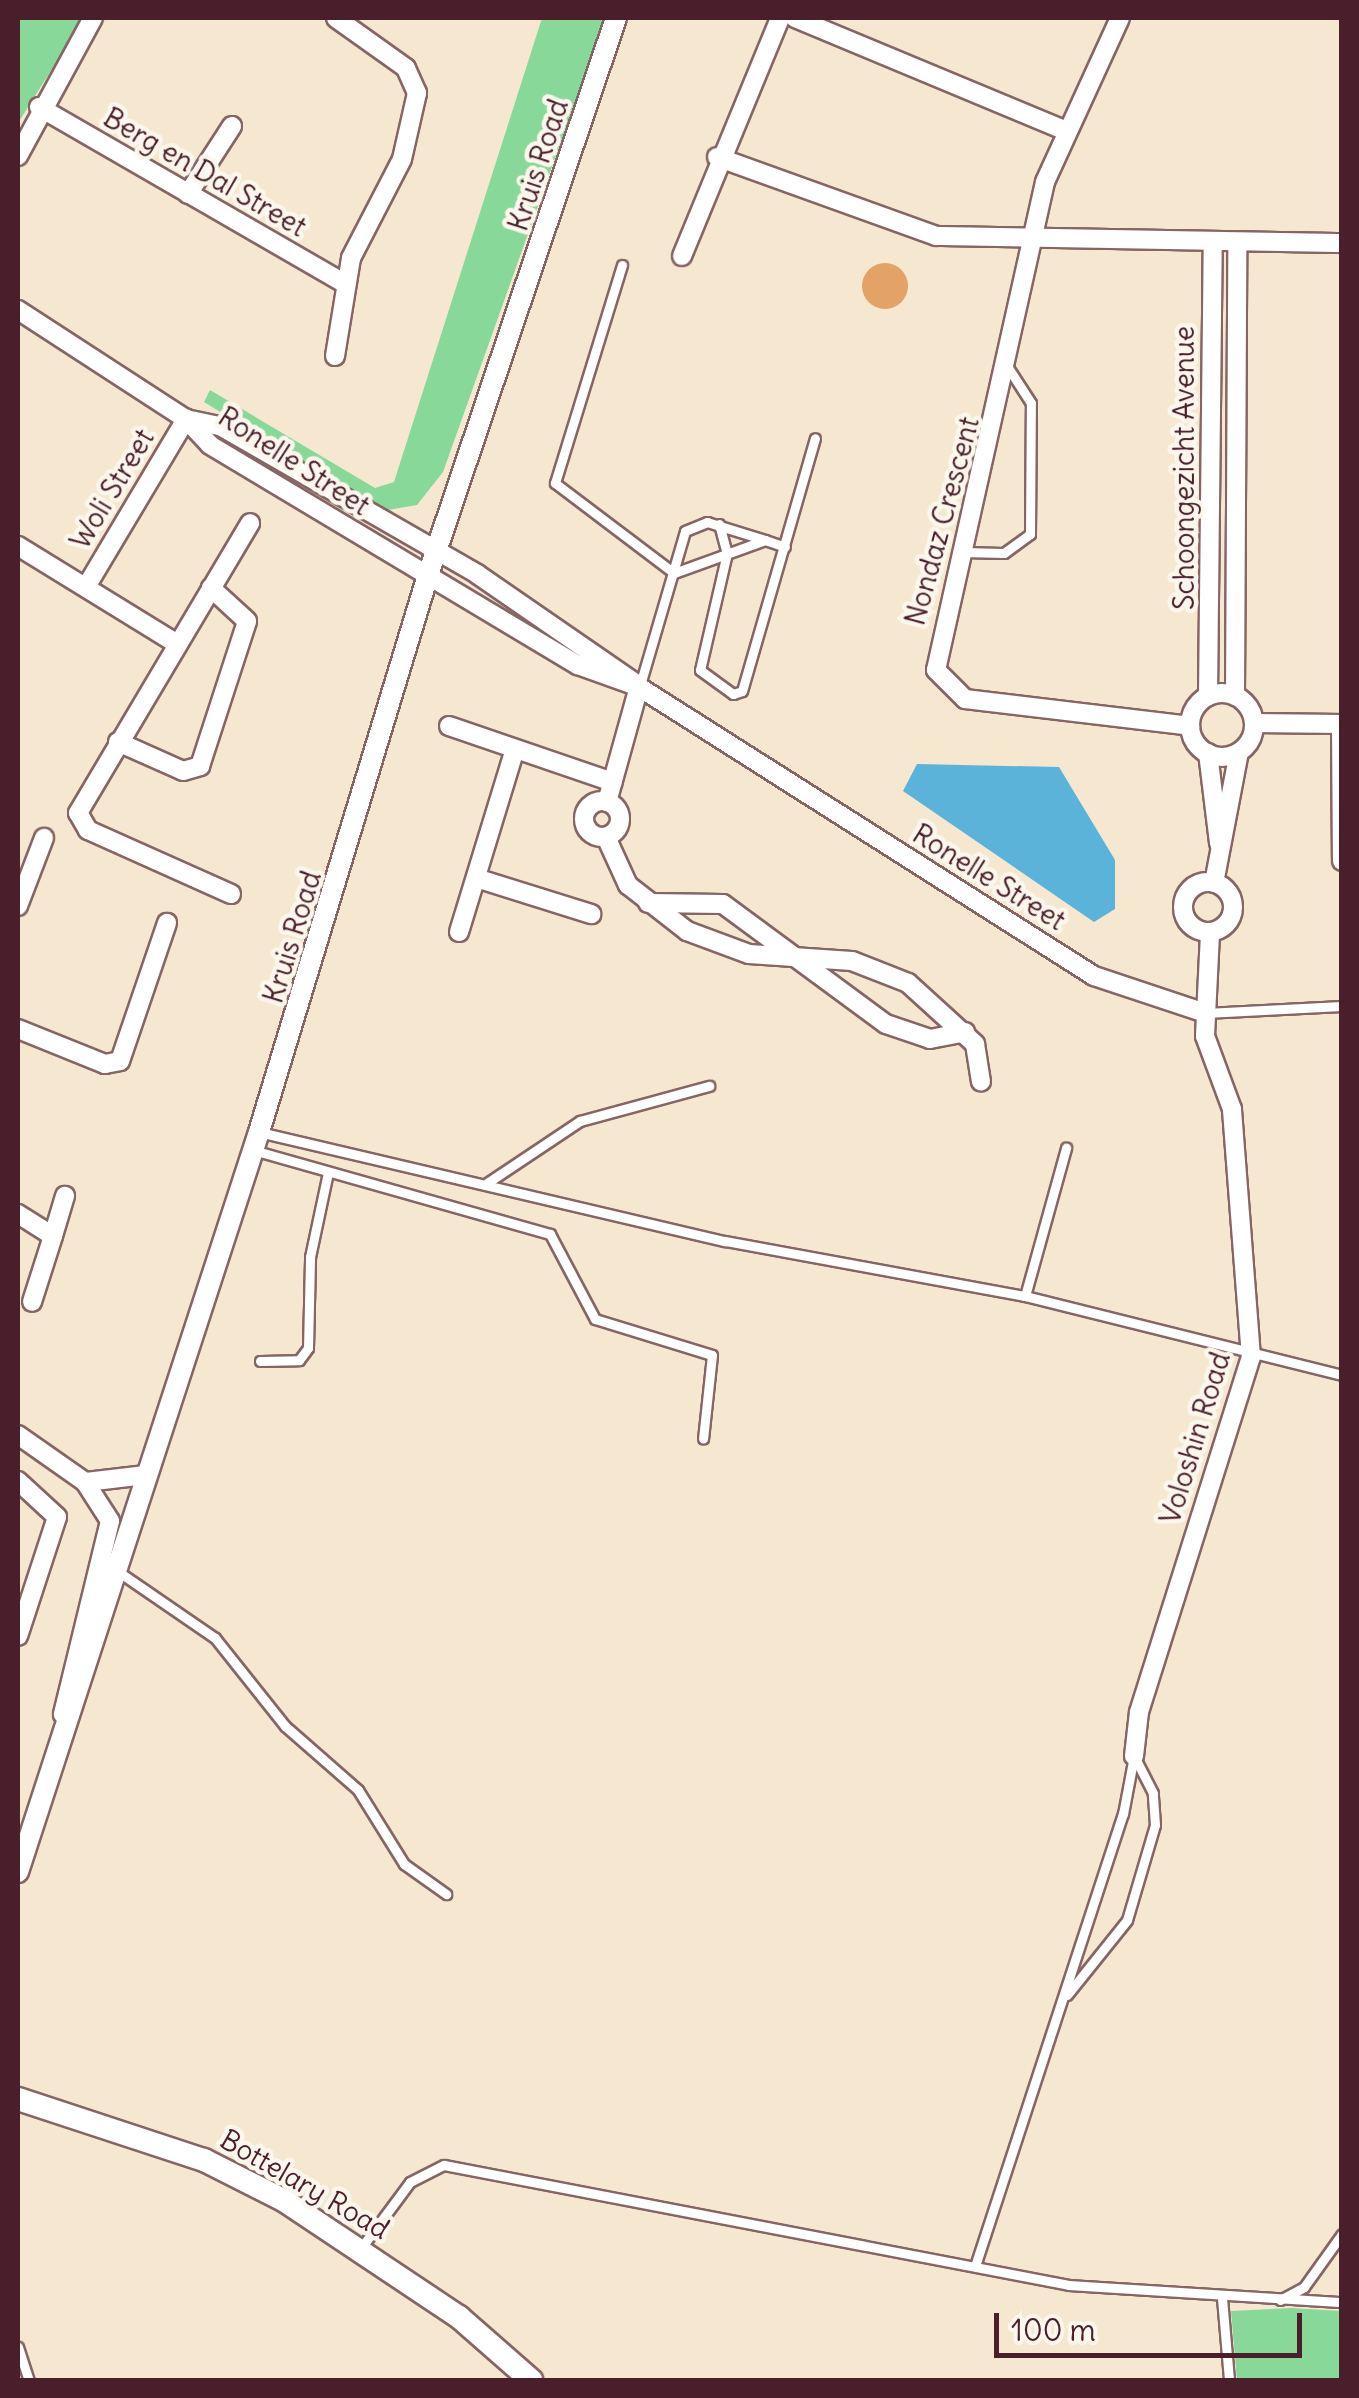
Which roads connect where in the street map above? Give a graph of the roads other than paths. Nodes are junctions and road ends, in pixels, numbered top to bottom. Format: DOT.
graph roads {
  1 [pos="93,18"];
  2 [pos="336,18"];
  3 [pos="616,18"];
  4 [pos="780,18"];
  5 [pos="795,18"];
  6 [pos="1120,18"];
  7 [pos="39,108"];
  8 [pos="232,126"];
  9 [pos="1066,132"];
  10 [pos="18,156"];
  11 [pos="716,156"];
  12 [pos="188,194"];
  13 [pos="1035,239"];
  14 [pos="1214,241"];
  15 [pos="1237,242"];
  16 [pos="1342,243"];
  17 [pos="682,256"];
  18 [pos="622,264"];
  19 [pos="345,284"];
  20 [pos="18,310"];
  21 [pos="334,356"];
  22 [pos="1010,369"];
  23 [pos="186,419"];
  24 [pos="815,438"];
  25 [pos="250,523"];
  26 [pos="719,524"];
  27 [pos="765,540"];
  28 [pos="18,546"];
  29 [pos="786,547"];
  30 [pos="435,552"];
  31 [pos="962,552"];
  32 [pos="728,553"];
  33 [pos="674,573"];
  34 [pos="428,574"];
  35 [pos="86,587"];
  36 [pos="211,588"];
  37 [pos="177,644"];
  38 [pos="639,687"];
  39 [pos="1208,696"];
  40 [pos="1235,696"];
  41 [pos="1254,723"];
  42 [pos="1341,724"];
  43 [pos="449,726"];
  44 [pos="1190,726"];
  45 [pos="118,742"];
  46 [pos="515,749"];
  47 [pos="1239,752"];
  48 [pos="1208,753"];
  49 [pos="612,782"];
  50 [pos="607,802"];
  51 [pos="606,837"];
  52 [pos="44,838"];
  53 [pos="1219,843"];
  54 [pos="1342,861"];
  55 [pos="476,878"];
  56 [pos="1214,883"];
  57 [pos="231,894"];
  58 [pos="648,904"];
  59 [pos="18,906"];
  60 [pos="592,914"];
  61 [pos="167,923"];
  62 [pos="459,932"];
  63 [pos="1210,932"];
  64 [pos="806,957"];
  65 [pos="1342,1006"];
  66 [pos="1205,1013"];
  67 [pos="18,1029"];
  68 [pos="966,1032"];
  69 [pos="980,1082"];
  70 [pos="709,1086"];
  71 [pos="256,1141"];
  72 [pos="1066,1148"];
  73 [pos="328,1172"];
  74 [pos="487,1184"];
  75 [pos="65,1196"];
  76 [pos="18,1214"];
  77 [pos="53,1236"];
  78 [pos="1024,1296"];
  79 [pos="32,1302"];
  80 [pos="1251,1357"];
  81 [pos="260,1361"];
  82 [pos="1342,1375"];
  83 [pos="18,1435"];
  84 [pos="703,1439"];
  85 [pos="146,1475"];
  86 [pos="18,1481"];
  87 [pos="85,1482"];
  88 [pos="113,1569"];
  89 [pos="18,1636"];
  90 [pos="59,1742"];
  91 [pos="1134,1756"];
  92 [pos="18,1872"];
  93 [pos="446,1894"];
  94 [pos="1062,2000"];
  95 [pos="18,2099"];
  96 [pos="1342,2234"];
  97 [pos="361,2248"];
  98 [pos="974,2266"];
  99 [pos="1222,2298"];
  100 [pos="1342,2302"];
  101 [pos="1268,2303"];
  102 [pos="18,2347"];
  103 [pos="29,2380"];
  104 [pos="531,2380"];
  105 [pos="1229,2380"];
  1 -- 7 [label="street"];
  2 -- 19 [label="street"];
  3 -- 30 [label="street, Kruis Road"];
  4 -- 11 [label="street"];
  5 -- 9 [label="street"];
  6 -- 9 [label="street"];
  7 -- 10 [label="street"];
  7 -- 12 [label="street, Berg en Dal Street"];
  8 -- 12 [label="street"];
  9 -- 13 [label="street"];
  11 -- 13 [label="street"];
  11 -- 17 [label="street"];
  12 -- 19 [label="street, Berg en Dal Street"];
  13 -- 14 [label="street"];
  13 -- 22 [label="street, Nondaz Crescent"];
  14 -- 15 [label="street"];
  14 -- 39 [label="street, Schoongezicht Avenue"];
  15 -- 16 [label="street"];
  15 -- 40 [label="street, Schoongezicht Avenue"];
  18 -- 33 [label="lane"];
  19 -- 21 [label="street"];
  20 -- 23 [label="street, Ronelle Street"];
  22 -- 31 [label="street, Nondaz Crescent"];
  22 -- 31 [label="lane"];
  23 -- 30 [label="street, Ronelle Street"];
  23 -- 34 [label="street, Ronelle Street"];
  23 -- 35 [label="street, Woli Street"];
  24 -- 29 [label="lane"];
  25 -- 36 [label="street"];
  26 -- 27 [label="lane"];
  26 -- 32 [label="lane"];
  26 -- 33 [label="lane"];
  27 -- 29 [label="lane"];
  27 -- 32 [label="lane"];
  28 -- 35 [label="street, Woli Street"];
  29 -- 32 [label="lane"];
  30 -- 34 [label="street, Kruis Road"];
  30 -- 38 [label="street, Ronelle Street"];
  31 -- 44 [label="street, Nondaz Crescent"];
  32 -- 33 [label="lane"];
  33 -- 38 [label="lane"];
  34 -- 38 [label="street, Ronelle Street"];
  34 -- 71 [label="street, Kruis Road"];
  35 -- 37 [label="street, Woli Street"];
  36 -- 37 [label="street"];
  36 -- 45 [label="street"];
  37 -- 45 [label="street"];
  38 -- 49 [label="street"];
  38 -- 66 [label="street, Ronelle Street"];
  39 -- 40 [label="street"];
  39 -- 44 [label="street"];
  40 -- 41 [label="street"];
  41 -- 42 [label="street"];
  41 -- 47 [label="street"];
  42 -- 54 [label="street"];
  43 -- 46 [label="street"];
  44 -- 48 [label="street"];
  45 -- 57 [label="street"];
  46 -- 49 [label="street"];
  46 -- 55 [label="street"];
  47 -- 48 [label="street"];
  47 -- 53 [label="street"];
  48 -- 53 [label="street"];
  49 -- 50 [label="street"];
  50 -- 51 [label="street"];
  50 -- 51 [label="street"];
  51 -- 58 [label="street"];
  52 -- 59 [label="street"];
  53 -- 56 [label="street"];
  55 -- 60 [label="street"];
  55 -- 62 [label="street"];
  56 -- 63 [label="street"];
  56 -- 63 [label="street"];
  58 -- 64 [label="street"];
  58 -- 64 [label="street"];
  61 -- 67 [label="street"];
  63 -- 66 [label="street"];
  64 -- 68 [label="street"];
  64 -- 68 [label="street"];
  65 -- 66 [label="lane, Ronelle Street"];
  66 -- 80 [label="street, Voloshin Road"];
  68 -- 69 [label="street"];
  70 -- 74 [label="lane"];
  71 -- 73 [label="lane"];
  71 -- 74 [label="lane"];
  71 -- 85 [label="street, Kruis Road"];
  72 -- 78 [label="lane"];
  73 -- 81 [label="lane"];
  73 -- 84 [label="lane"];
  74 -- 78 [label="lane"];
  75 -- 77 [label="street"];
  76 -- 77 [label="street"];
  77 -- 79 [label="street"];
  78 -- 80 [label="lane"];
  80 -- 82 [label="lane"];
  80 -- 91 [label="street, Voloshin Road"];
  83 -- 87 [label="street"];
  85 -- 87 [label="street"];
  85 -- 88 [label="street, Kruis Road"];
  86 -- 89 [label="street"];
  87 -- 90 [label="street"];
  88 -- 90 [label="street, Kruis Road"];
  88 -- 93 [label="lane"];
  90 -- 92 [label="street, Kruis Road"];
  91 -- 94 [label="lane"];
  91 -- 94 [label="lane"];
  94 -- 98 [label="lane"];
  95 -- 97 [label="main road, Bottelary Road"];
  96 -- 101 [label="lane"];
  97 -- 98 [label="lane"];
  97 -- 104 [label="main road, Bottelary Road"];
  98 -- 99 [label="lane"];
  99 -- 101 [label="lane"];
  99 -- 105 [label="lane"];
  100 -- 101 [label="lane"];
  102 -- 103 [label="lane"];
}
